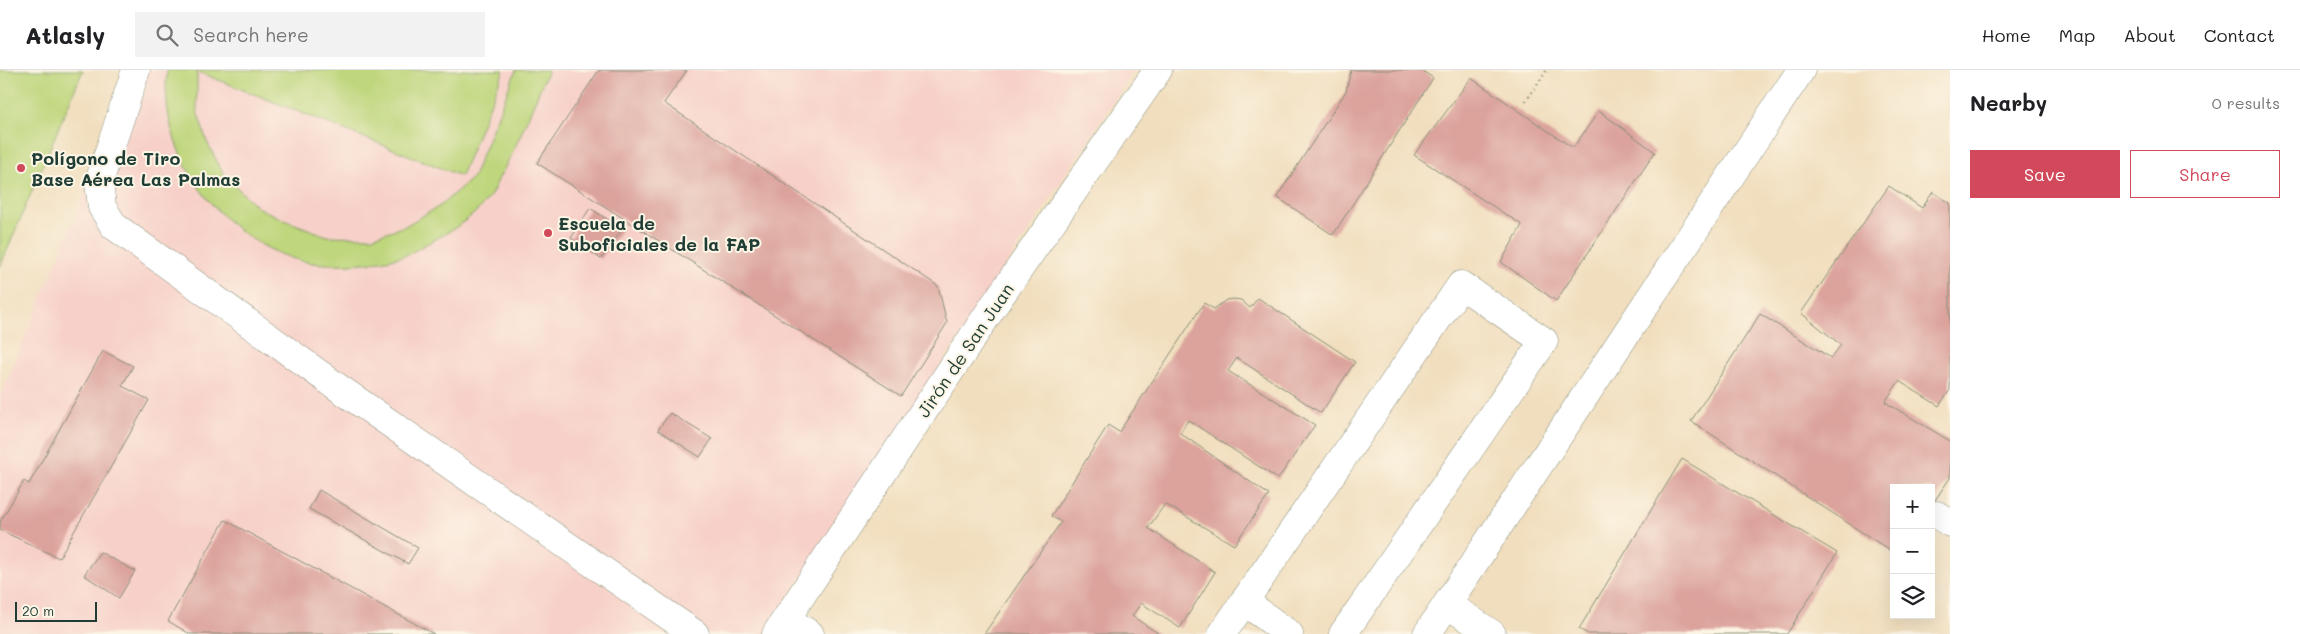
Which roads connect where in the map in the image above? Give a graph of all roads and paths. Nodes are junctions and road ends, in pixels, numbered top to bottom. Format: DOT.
graph roads {
  1 [pos="136,70"];
  2 [pos="1158,70"];
  3 [pos="1547,70"];
  4 [pos="1802,70"];
  5 [pos="1526,101"];
  6 [pos="1244,601"];
  7 [pos="1447,604"];
  8 [pos="781,626"];
  9 [pos="695,634"];
  10 [pos="810,634"];
  11 [pos="1222,634"];
  12 [pos="1289,634"];
  13 [pos="1343,634"];
  14 [pos="1427,634"];
  15 [pos="1492,634"];
  1 -- 9 [label="lane"];
  2 -- 8 [label="lane, Jirón de San Juan"];
  3 -- 5 [label="path"];
  4 -- 7 [label="lane"];
  6 -- 11 [label="lane"];
  6 -- 12 [label="lane"];
  6 -- 13 [label="lane"];
  7 -- 14 [label="lane"];
  7 -- 15 [label="lane"];
  8 -- 10 [label="lane"];
}
